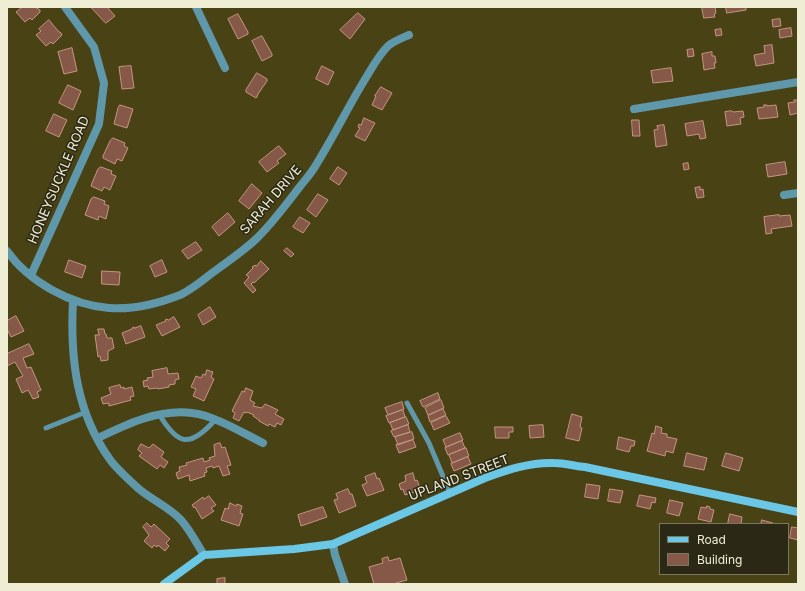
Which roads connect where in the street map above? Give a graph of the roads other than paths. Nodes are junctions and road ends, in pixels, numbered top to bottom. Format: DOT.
graph roads {
  1 [pos="66,7"];
  2 [pos="196,7"];
  3 [pos="409,35"];
  4 [pos="224,68"];
  5 [pos="798,82"];
  6 [pos="634,109"];
  7 [pos="798,193"];
  8 [pos="784,195"];
  9 [pos="7,251"];
  10 [pos="31,275"];
  11 [pos="73,301"];
  12 [pos="407,403"];
  13 [pos="86,412"];
  14 [pos="159,414"];
  15 [pos="216,420"];
  16 [pos="46,428"];
  17 [pos="98,438"];
  18 [pos="263,443"];
  19 [pos="450,493"];
  20 [pos="798,512"];
  21 [pos="333,544"];
  22 [pos="204,556"];
  23 [pos="164,584"];
  24 [pos="345,584"];
  1 -- 10 [label="street, HONEYSUCKLE ROAD"];
  2 -- 4 [label="street"];
  3 -- 11 [label="street, SARAH DRIVE"];
  5 -- 6 [label="street"];
  7 -- 8 [label="street"];
  9 -- 10 [label="street, SARAH DRIVE"];
  10 -- 11 [label="street, SARAH DRIVE"];
  11 -- 13 [label="street"];
  12 -- 19 [label="lane"];
  13 -- 16 [label="lane"];
  13 -- 17 [label="street"];
  14 -- 15 [label="street"];
  14 -- 15 [label="lane"];
  14 -- 17 [label="street"];
  15 -- 18 [label="street"];
  17 -- 22 [label="street"];
  19 -- 20 [label="street, UPLAND STREET"];
  19 -- 21 [label="street, UPLAND STREET"];
  21 -- 22 [label="street, UPLAND STREET"];
  21 -- 24 [label="street"];
  22 -- 23 [label="street"];
}
